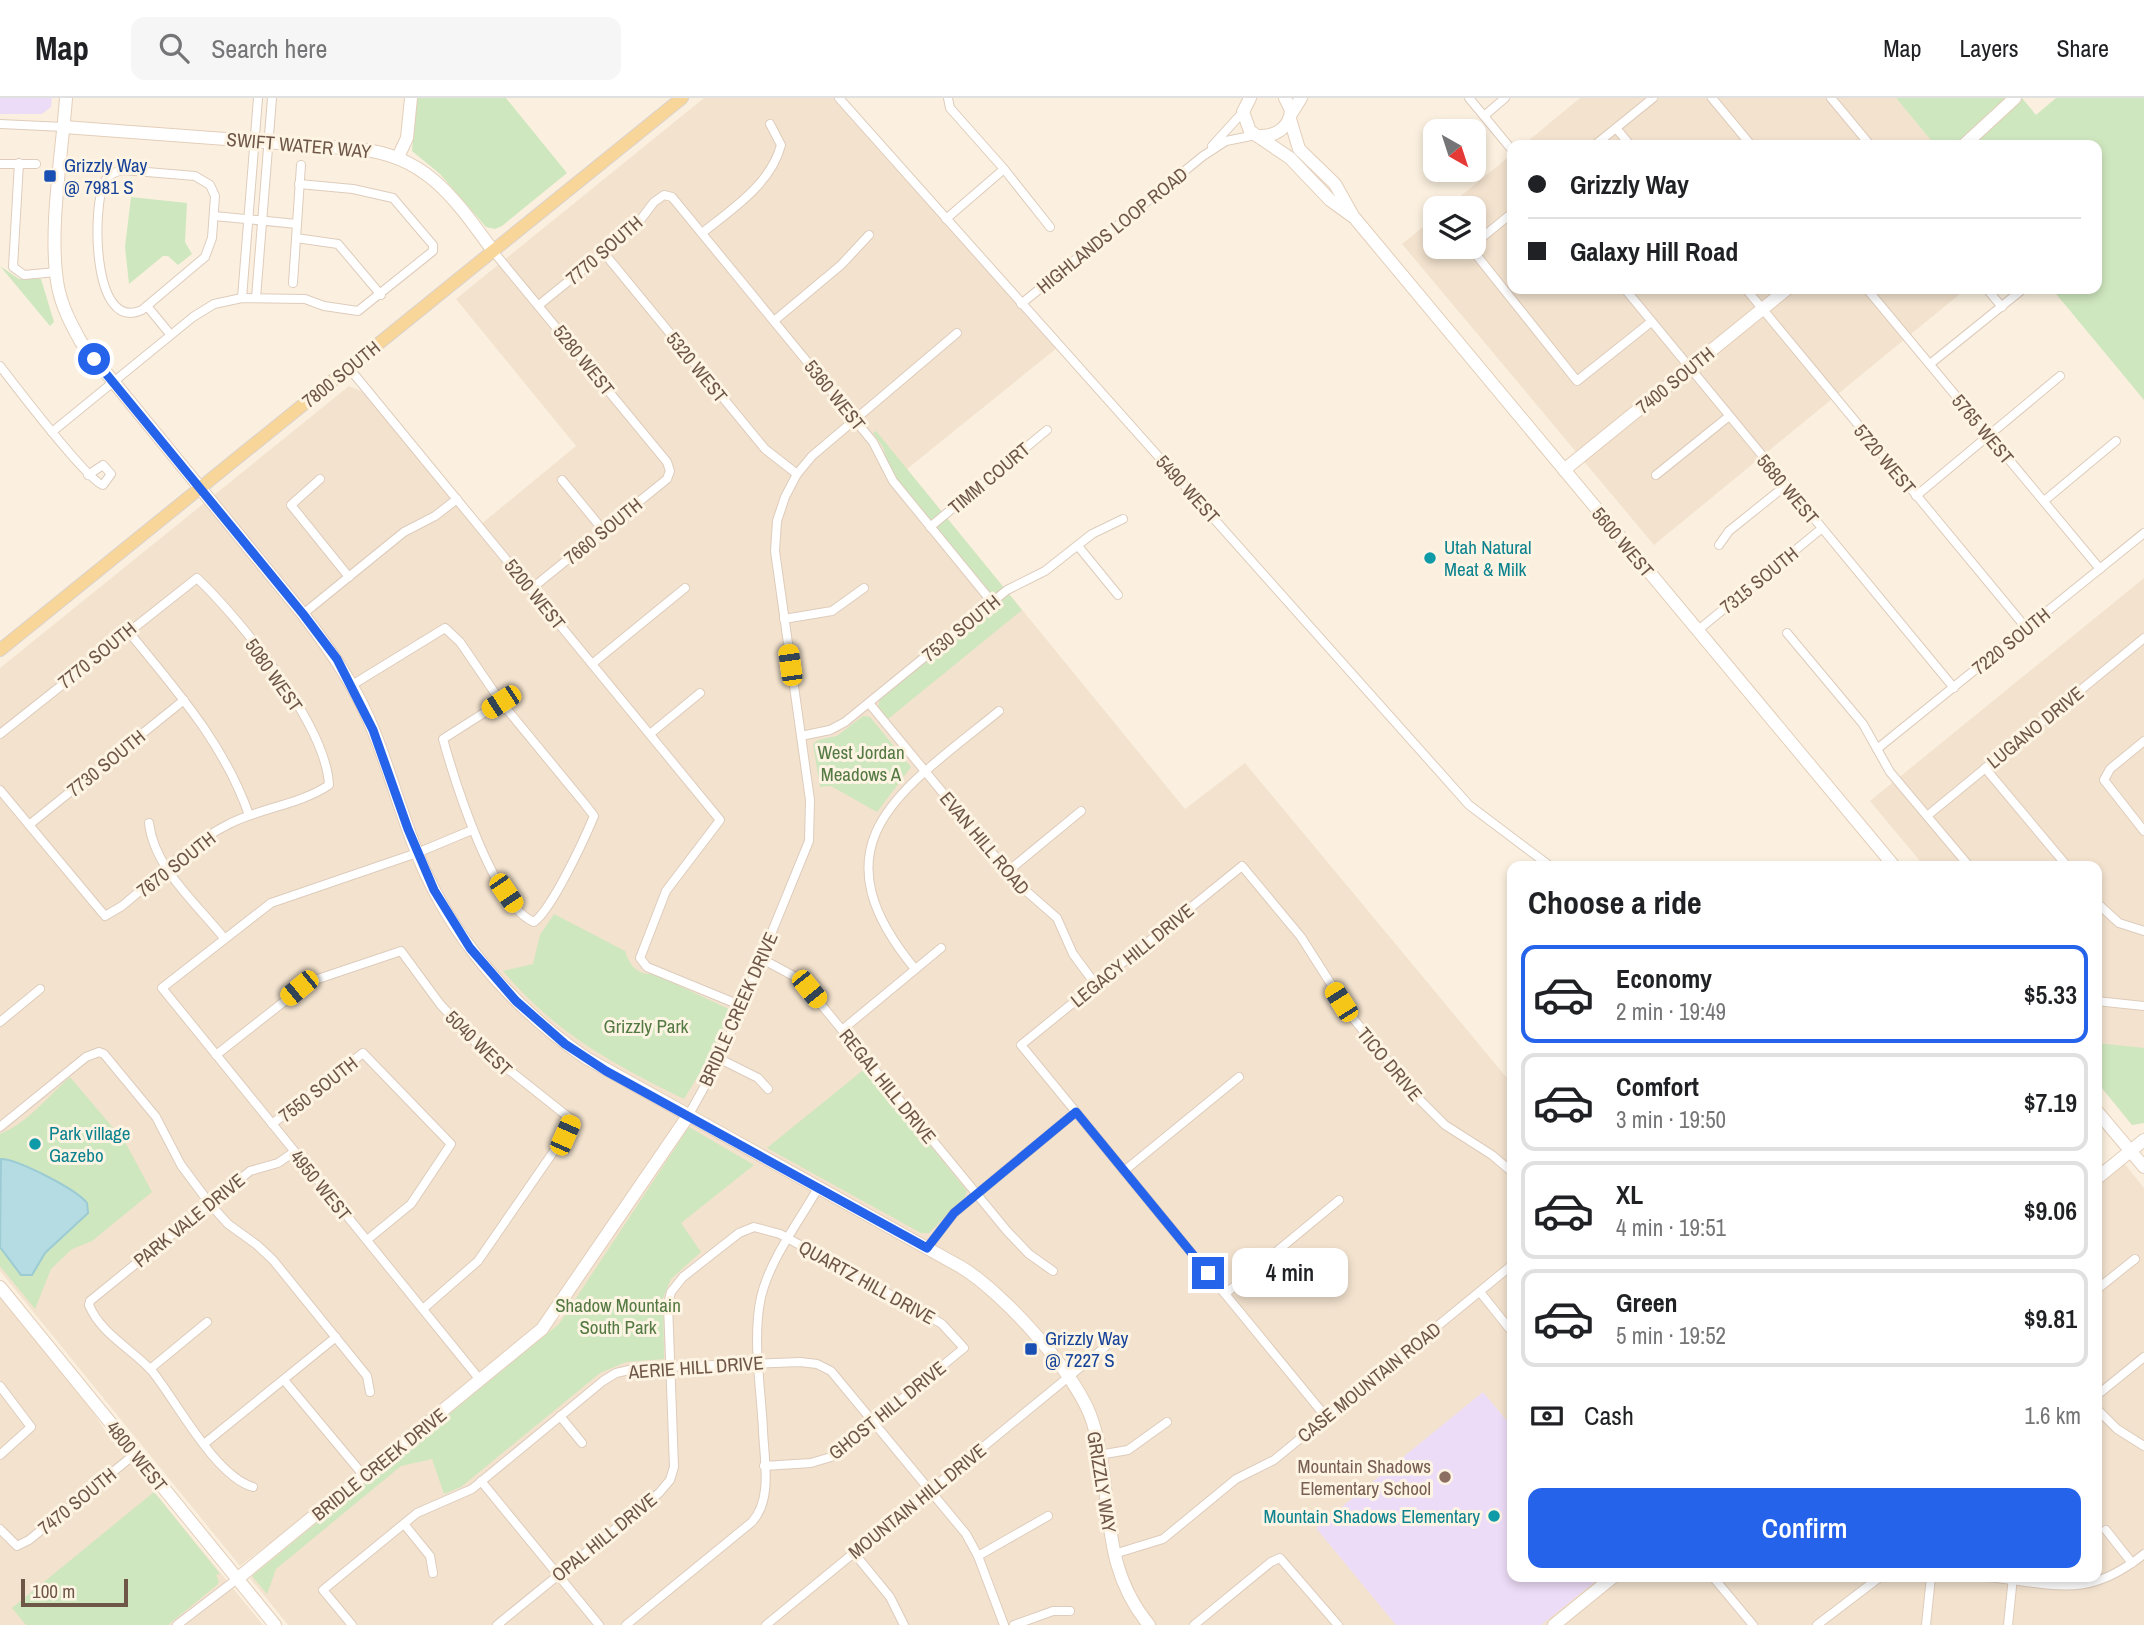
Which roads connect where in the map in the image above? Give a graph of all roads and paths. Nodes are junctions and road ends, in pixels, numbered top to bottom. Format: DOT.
graph roads {
  1 [pos="66,98"];
  2 [pos="258,98"];
  3 [pos="272,98"];
  4 [pos="411,98"];
  5 [pos="682,98"];
  6 [pos="839,98"];
  7 [pos="948,98"];
  8 [pos="1251,98"];
  9 [pos="1285,98"];
  10 [pos="1301,98"];
  11 [pos="1469,98"];
  12 [pos="1505,98"];
  13 [pos="1653,98"];
  14 [pos="1712,98"];
  15 [pos="1831,98"];
  16 [pos="2015,98"];
  17 [pos="1242,107"];
  18 [pos="1484,116"];
  19 [pos="1290,117"];
  20 [pos="0,124"];
  21 [pos="770,124"];
  22 [pos="64,127"];
  23 [pos="1616,128"];
  24 [pos="1257,135"];
  25 [pos="1601,140"];
  26 [pos="1626,140"];
  27 [pos="1747,140"];
  28 [pos="1866,140"];
  29 [pos="1969,140"];
  30 [pos="254,141"];
  31 [pos="268,142"];
  32 [pos="1507,144"];
  33 [pos="1203,156"];
  34 [pos="398,157"];
  35 [pos="19,163"];
  36 [pos="0,164"];
  37 [pos="36,164"];
  38 [pos="301,164"];
  39 [pos="1004,169"];
  40 [pos="299,184"];
  41 [pos="667,195"];
  42 [pos="214,216"];
  43 [pos="1353,216"];
  44 [pos="1507,216"];
  45 [pos="248,219"];
  46 [pos="946,219"];
  47 [pos="262,221"];
  48 [pos="297,224"];
  49 [pos="1050,227"];
  50 [pos="702,233"];
  51 [pos="1486,234"];
  52 [pos="869,236"];
  53 [pos="296,238"];
  54 [pos="493,251"];
  55 [pos="604,253"];
  56 [pos="1481,259"];
  57 [pos="56,272"];
  58 [pos="293,283"];
  59 [pos="1507,292"];
  60 [pos="1509,294"];
  61 [pos="1629,294"];
  62 [pos="1750,294"];
  63 [pos="1781,294"];
  64 [pos="1871,294"];
  65 [pos="1991,294"];
  66 [pos="2017,294"];
  67 [pos="381,295"];
  68 [pos="242,298"];
  69 [pos="256,298"];
  70 [pos="1021,304"];
  71 [pos="539,305"];
  72 [pos="147,306"];
  73 [pos="2002,307"];
  74 [pos="1762,309"];
  75 [pos="774,321"];
  76 [pos="1651,322"];
  77 [pos="957,333"];
  78 [pos="170,334"];
  79 [pos="1930,364"];
  80 [pos="0,366"];
  81 [pos="349,368"];
  82 [pos="1689,368"];
  83 [pos="2060,376"];
  84 [pos="113,382"];
  85 [pos="1728,417"];
  86 [pos="855,419"];
  87 [pos="1047,430"];
  88 [pos="52,432"];
  89 [pos="1990,436"];
  90 [pos="2116,441"];
  91 [pos="1563,470"];
  92 [pos="670,471"];
  93 [pos="797,474"];
  94 [pos="88,475"];
  95 [pos="1656,475"];
  96 [pos="320,479"];
  97 [pos="562,480"];
  98 [pos="1785,486"];
  99 [pos="201,488"];
  100 [pos="1916,496"];
  101 [pos="457,499"];
  102 [pos="2045,501"];
  103 [pos="1123,519"];
  104 [pos="930,527"];
  105 [pos="1821,528"];
  106 [pos="603,530"];
  107 [pos="2144,533"];
  108 [pos="1719,545"];
  109 [pos="1078,546"];
  110 [pos="2100,569"];
  111 [pos="349,577"];
  112 [pos="197,578"];
  113 [pos="685,588"];
  114 [pos="864,588"];
  115 [pos="531,589"];
  116 [pos="1118,595"];
  117 [pos="992,602"];
  118 [pos="303,614"];
  119 [pos="784,619"];
  120 [pos="2027,629"];
  121 [pos="128,631"];
  122 [pos="1697,631"];
  123 [pos="1787,633"];
  124 [pos="2144,638"];
  125 [pos="0,650"];
  126 [pos="592,664"];
  127 [pos="352,685"];
  128 [pos="1954,688"];
  129 [pos="700,693"];
  130 [pos="184,700"];
  131 [pos="501,702"];
  132 [pos="869,703"];
  133 [pos="999,710"];
  134 [pos="0,734"];
  135 [pos="650,734"];
  136 [pos="801,736"];
  137 [pos="2144,741"];
  138 [pos="1877,749"];
  139 [pos="1985,768"];
  140 [pos="925,771"];
  141 [pos="0,790"];
  142 [pos="1081,811"];
  143 [pos="249,815"];
  144 [pos="1927,816"];
  145 [pos="149,823"];
  146 [pos="29,825"];
  147 [pos="472,830"];
  148 [pos="2144,831"];
  149 [pos="417,853"];
  150 [pos="1543,861"];
  151 [pos="1890,861"];
  152 [pos="1965,861"];
  153 [pos="2063,861"];
  154 [pos="1242,866"];
  155 [pos="168,869"];
  156 [pos="1007,872"];
  157 [pos="2102,907"];
  158 [pos="2144,931"];
  159 [pos="224,938"];
  160 [pos="941,948"];
  161 [pos="762,959"];
  162 [pos="915,969"];
  163 [pos="1097,985"];
  164 [pos="40,989"];
  165 [pos="2102,1002"];
  166 [pos="742,1006"];
  167 [pos="2144,1006"];
  168 [pos="0,1022"];
  169 [pos="842,1030"];
  170 [pos="216,1055"];
  171 [pos="720,1059"];
  172 [pos="1239,1077"];
  173 [pos="768,1089"];
  174 [pos="1076,1112"];
  175 [pos="688,1116"];
  176 [pos="2102,1117"];
  177 [pos="272,1124"];
  178 [pos="0,1127"];
  179 [pos="2144,1140"];
  180 [pos="2131,1151"];
  181 [pos="294,1152"];
  182 [pos="2144,1167"];
  183 [pos="1507,1168"];
  184 [pos="1124,1171"];
  185 [pos="2102,1174"];
  186 [pos="818,1188"];
  187 [pos="977,1194"];
  188 [pos="1339,1200"];
  189 [pos="210,1204"];
  190 [pos="761,1228"];
  191 [pos="789,1239"];
  192 [pos="367,1240"];
  193 [pos="927,1248"];
  194 [pos="2135,1259"];
  195 [pos="1507,1269"];
  196 [pos="1053,1271"];
  197 [pos="2102,1285"];
  198 [pos="0,1287"];
  199 [pos="1480,1292"];
  200 [pos="1225,1294"];
  201 [pos="423,1309"];
  202 [pos="207,1322"];
  203 [pos="1507,1326"];
  204 [pos="336,1337"];
  205 [pos="1105,1347"];
  206 [pos="964,1348"];
  207 [pos="2144,1357"];
  208 [pos="760,1363"];
  209 [pos="670,1367"];
  210 [pos="150,1369"];
  211 [pos="1068,1377"];
  212 [pos="284,1380"];
  213 [pos="481,1381"];
  214 [pos="0,1386"];
  215 [pos="2102,1391"];
  216 [pos="370,1392"];
  217 [pos="2102,1414"];
  218 [pos="560,1416"];
  219 [pos="1326,1417"];
  220 [pos="874,1422"];
  221 [pos="1167,1422"];
  222 [pos="582,1443"];
  223 [pos="204,1444"];
  224 [pos="2144,1446"];
  225 [pos="135,1454"];
  226 [pos="0,1455"];
  227 [pos="1099,1455"];
  228 [pos="764,1466"];
  229 [pos="363,1476"];
  230 [pos="481,1481"];
  231 [pos="253,1487"];
  232 [pos="930,1490"];
  233 [pos="1048,1516"];
  234 [pos="404,1524"];
  235 [pos="0,1529"];
  236 [pos="2106,1530"];
  237 [pos="854,1553"];
  238 [pos="1114,1554"];
  239 [pos="2144,1554"];
  240 [pos="978,1556"];
  241 [pos="2133,1563"];
  242 [pos="433,1573"];
  243 [pos="558,1575"];
  244 [pos="237,1578"];
  245 [pos="2102,1581"];
  246 [pos="1607,1582"];
  247 [pos="1717,1582"];
  248 [pos="1873,1582"];
  249 [pos="1930,1582"];
  250 [pos="2013,1582"];
  251 [pos="2057,1582"];
  252 [pos="2098,1582"];
  253 [pos="1070,1611"];
  254 [pos="177,1625"];
  255 [pos="275,1625"];
  256 [pos="352,1625"];
  257 [pos="497,1625"];
  258 [pos="599,1625"];
  259 [pos="626,1625"];
  260 [pos="766,1625"];
  261 [pos="904,1625"];
  262 [pos="1004,1625"];
  263 [pos="1014,1625"];
  264 [pos="1149,1625"];
  265 [pos="1194,1625"];
  266 [pos="1338,1625"];
  267 [pos="1554,1625"];
  268 [pos="1753,1625"];
  269 [pos="1817,1625"];
  270 [pos="1926,1625"];
  271 [pos="2008,1625"];
  1 -- 22 [label="street, GRIZZLY WAY"];
  2 -- 30 [label="street"];
  3 -- 31 [label="street"];
  4 -- 34 [label="street"];
  5 -- 54 [label="main road, 7800 SOUTH"];
  6 -- 46 [label="street, 5490 WEST"];
  7 -- 39 [label="street"];
  8 -- 17 [label="street"];
  9 -- 19 [label="street, 5600 WEST"];
  10 -- 19 [label="street"];
  11 -- 18 [label="street"];
  12 -- 18 [label="street"];
  13 -- 23 [label="street"];
  14 -- 27 [label="street"];
  15 -- 28 [label="street"];
  16 -- 29 [label="street"];
  17 -- 24 [label="street"];
  17 -- 33 [label="street, HIGHLANDS LOOP ROAD"];
  18 -- 32 [label="street"];
  19 -- 24 [label="street"];
  19 -- 43 [label="street, 5600 WEST"];
  20 -- 22 [label="street"];
  21 -- 50 [label="street"];
  22 -- 30 [label="street, SWIFT WATER WAY"];
  22 -- 57 [label="street, GRIZZLY WAY"];
  23 -- 25 [label="street"];
  23 -- 26 [label="street"];
  24 -- 33 [label="street, HIGHLANDS LOOP ROAD"];
  24 -- 43 [label="street, 5600 WEST"];
  30 -- 31 [label="street, SWIFT WATER WAY"];
  30 -- 45 [label="street"];
  31 -- 34 [label="street, SWIFT WATER WAY"];
  31 -- 47 [label="street"];
  33 -- 70 [label="street, HIGHLANDS LOOP ROAD"];
  34 -- 54 [label="street, SWIFT WATER WAY"];
  35 -- 36 [label="street"];
  35 -- 37 [label="street"];
  35 -- 57 [label="street"];
  38 -- 40 [label="street"];
  39 -- 46 [label="street"];
  39 -- 49 [label="street"];
  40 -- 48 [label="street"];
  40 -- 67 [label="street"];
  41 -- 50 [label="street, 5360 WEST"];
  41 -- 55 [label="street, 7770 SOUTH"];
  42 -- 45 [label="street"];
  42 -- 72 [label="street"];
  42 -- 72 [label="street"];
  43 -- 91 [label="street, 5600 WEST"];
  44 -- 51 [label="street"];
  45 -- 47 [label="street"];
  45 -- 68 [label="street"];
  46 -- 70 [label="street, 5490 WEST"];
  47 -- 48 [label="street"];
  47 -- 69 [label="street"];
  48 -- 53 [label="street"];
  50 -- 75 [label="street, 5360 WEST"];
  52 -- 75 [label="street"];
  53 -- 58 [label="street"];
  53 -- 67 [label="street"];
  54 -- 71 [label="street, 5280 WEST"];
  54 -- 81 [label="main road, 7800 SOUTH"];
  55 -- 71 [label="street, 7770 SOUTH"];
  55 -- 93 [label="street, 5320 WEST"];
  56 -- 59 [label="street"];
  57 -- 84 [label="street, GRIZZLY WAY"];
  60 -- 76 [label="street"];
  61 -- 76 [label="street, 5680 WEST"];
  62 -- 74 [label="street, 5720 WEST"];
  63 -- 74 [label="street, 7400 SOUTH"];
  64 -- 79 [label="street, 5765 WEST"];
  65 -- 73 [label="street"];
  66 -- 73 [label="street"];
  67 -- 69 [label="street"];
  68 -- 69 [label="street"];
  68 -- 78 [label="street"];
  70 -- 150 [label="street, 5490 WEST"];
  71 -- 92 [label="street, 5280 WEST"];
  72 -- 78 [label="street"];
  73 -- 79 [label="street"];
  74 -- 82 [label="street, 7400 SOUTH"];
  74 -- 100 [label="street, 5720 WEST"];
  75 -- 86 [label="street, 5360 WEST"];
  76 -- 82 [label="street, 5680 WEST"];
  77 -- 86 [label="street, BRIDLE CREEK DRIVE"];
  78 -- 84 [label="street"];
  79 -- 89 [label="street, 5765 WEST"];
  80 -- 88 [label="street"];
  81 -- 99 [label="main road, 7800 SOUTH"];
  81 -- 101 [label="street, 5200 WEST"];
  82 -- 85 [label="street, 5680 WEST"];
  82 -- 91 [label="street, 7400 SOUTH"];
  83 -- 89 [label="street"];
  84 -- 88 [label="street"];
  84 -- 99 [label="street, GRIZZLY WAY"];
  85 -- 95 [label="street"];
  85 -- 98 [label="street, 5680 WEST"];
  86 -- 93 [label="street, BRIDLE CREEK DRIVE"];
  86 -- 104 [label="street, 5360 WEST"];
  87 -- 104 [label="street, TIMM COURT"];
  88 -- 94 [label="street"];
  89 -- 100 [label="street"];
  89 -- 102 [label="street, 5765 WEST"];
  90 -- 102 [label="street"];
  91 -- 122 [label="street, 5600 WEST"];
  92 -- 106 [label="street, 7660 SOUTH"];
  93 -- 119 [label="street, BRIDLE CREEK DRIVE"];
  96 -- 111 [label="street"];
  97 -- 106 [label="street"];
  98 -- 105 [label="street, 5680 WEST"];
  98 -- 108 [label="street"];
  99 -- 118 [label="street, GRIZZLY WAY"];
  99 -- 125 [label="main road, 7800 SOUTH"];
  100 -- 120 [label="street, 5720 WEST"];
  101 -- 111 [label="street"];
  101 -- 115 [label="street, 5200 WEST"];
  102 -- 110 [label="street, 5765 WEST"];
  103 -- 109 [label="street, 7530 SOUTH"];
  104 -- 117 [label="street, 5360 WEST"];
  105 -- 122 [label="street, 7315 SOUTH"];
  105 -- 128 [label="street, 5680 WEST"];
  106 -- 115 [label="street, 7660 SOUTH"];
  107 -- 110 [label="street, 7220 SOUTH"];
  109 -- 116 [label="street"];
  109 -- 117 [label="street, 7530 SOUTH"];
  110 -- 120 [label="street, 7220 SOUTH"];
  111 -- 118 [label="street"];
  112 -- 121 [label="street, 7770 SOUTH"];
  112 -- 143 [label="street, 5080 WEST"];
  113 -- 126 [label="street"];
  114 -- 119 [label="street"];
  115 -- 126 [label="street, 5200 WEST"];
  117 -- 132 [label="street, 7530 SOUTH"];
  118 -- 127 [label="street, GRIZZLY WAY"];
  119 -- 136 [label="street, BRIDLE CREEK DRIVE"];
  120 -- 128 [label="street, 7220 SOUTH"];
  121 -- 130 [label="street"];
  121 -- 134 [label="street, 7770 SOUTH"];
  122 -- 151 [label="street, 5600 WEST"];
  123 -- 138 [label="street"];
  124 -- 139 [label="street, LUGANO DRIVE"];
  126 -- 135 [label="street, 5200 WEST"];
  127 -- 131 [label="street"];
  127 -- 149 [label="street, GRIZZLY WAY"];
  128 -- 138 [label="street, 7220 SOUTH"];
  129 -- 135 [label="street"];
  130 -- 143 [label="street"];
  130 -- 146 [label="street, 7730 SOUTH"];
  131 -- 147 [label="street"];
  131 -- 147 [label="street"];
  132 -- 136 [label="street, 7530 SOUTH"];
  132 -- 140 [label="street, EVAN HILL ROAD"];
  133 -- 140 [label="street"];
  135 -- 166 [label="street, 5200 WEST"];
  136 -- 161 [label="street, BRIDLE CREEK DRIVE"];
  137 -- 148 [label="street"];
  138 -- 144 [label="street"];
  139 -- 144 [label="street, LUGANO DRIVE"];
  139 -- 153 [label="street"];
  140 -- 156 [label="street, EVAN HILL ROAD"];
  140 -- 162 [label="street"];
  141 -- 146 [label="street"];
  142 -- 156 [label="street"];
  143 -- 155 [label="street, 7670 SOUTH"];
  144 -- 152 [label="street"];
  145 -- 155 [label="street"];
  146 -- 155 [label="street, 7670 SOUTH"];
  147 -- 149 [label="street"];
  149 -- 159 [label="street"];
  149 -- 175 [label="street, GRIZZLY WAY"];
  154 -- 163 [label="street, LEGACY HILL DRIVE"];
  154 -- 183 [label="street, TICO DRIVE"];
  155 -- 159 [label="street"];
  156 -- 163 [label="street, EVAN HILL ROAD"];
  157 -- 158 [label="street"];
  159 -- 170 [label="street, 4950 WEST"];
  160 -- 162 [label="street"];
  161 -- 166 [label="street, BRIDLE CREEK DRIVE"];
  161 -- 169 [label="street, REGAL HILL DRIVE"];
  162 -- 169 [label="street"];
  163 -- 174 [label="street, LEGACY HILL DRIVE"];
  164 -- 168 [label="street"];
  165 -- 167 [label="street"];
  166 -- 171 [label="street, BRIDLE CREEK DRIVE"];
  169 -- 187 [label="street, REGAL HILL DRIVE"];
  170 -- 177 [label="street, 4950 WEST"];
  170 -- 201 [label="street, 5040 WEST"];
  171 -- 173 [label="street"];
  171 -- 175 [label="street, BRIDLE CREEK DRIVE"];
  172 -- 184 [label="street"];
  174 -- 184 [label="street"];
  174 -- 187 [label="street"];
  175 -- 186 [label="street, GRIZZLY WAY"];
  175 -- 213 [label="street, BRIDLE CREEK DRIVE"];
  176 -- 180 [label="street"];
  177 -- 181 [label="street, 4950 WEST"];
  177 -- 192 [label="street, 7550 SOUTH"];
  178 -- 189 [label="street"];
  179 -- 180 [label="street"];
  180 -- 182 [label="street"];
  180 -- 185 [label="street"];
  181 -- 189 [label="street, PARK VALE DRIVE"];
  181 -- 192 [label="street, 4950 WEST"];
  184 -- 200 [label="street"];
  186 -- 191 [label="street"];
  186 -- 193 [label="street, GRIZZLY WAY"];
  187 -- 193 [label="street"];
  187 -- 196 [label="street, REGAL HILL DRIVE"];
  188 -- 200 [label="street"];
  189 -- 204 [label="street"];
  189 -- 210 [label="street, PARK VALE DRIVE"];
  190 -- 191 [label="street, QUARTZ HILL DRIVE"];
  190 -- 209 [label="street, OPAL HILL DRIVE"];
  191 -- 206 [label="street, QUARTZ HILL DRIVE"];
  191 -- 208 [label="street"];
  192 -- 201 [label="street, 4950 WEST"];
  193 -- 211 [label="street, GRIZZLY WAY"];
  194 -- 197 [label="street"];
  195 -- 199 [label="street, CASE MOUNTAIN ROAD"];
  198 -- 225 [label="street, 4800 WEST"];
  199 -- 203 [label="street"];
  199 -- 219 [label="street, CASE MOUNTAIN ROAD"];
  200 -- 219 [label="street"];
  201 -- 213 [label="street, 4950 WEST"];
  202 -- 210 [label="street"];
  204 -- 212 [label="street"];
  204 -- 216 [label="street"];
  205 -- 211 [label="street, MOUNTAIN HILL DRIVE"];
  206 -- 220 [label="street, GHOST HILL DRIVE"];
  207 -- 215 [label="street"];
  208 -- 209 [label="street, AERIE HILL DRIVE"];
  208 -- 220 [label="street, AERIE HILL DRIVE"];
  208 -- 228 [label="street"];
  209 -- 218 [label="street, AERIE HILL DRIVE"];
  209 -- 243 [label="street, OPAL HILL DRIVE"];
  210 -- 223 [label="street"];
  211 -- 227 [label="street, GRIZZLY WAY"];
  211 -- 232 [label="street, MOUNTAIN HILL DRIVE"];
  212 -- 223 [label="street"];
  212 -- 229 [label="street"];
  213 -- 229 [label="street, BRIDLE CREEK DRIVE"];
  214 -- 226 [label="street"];
  217 -- 224 [label="street"];
  218 -- 222 [label="street"];
  218 -- 230 [label="street, AERIE HILL DRIVE"];
  219 -- 238 [label="street, CASE MOUNTAIN ROAD"];
  220 -- 228 [label="street, GHOST HILL DRIVE"];
  220 -- 232 [label="street, AERIE HILL DRIVE"];
  221 -- 227 [label="street"];
  223 -- 231 [label="street"];
  225 -- 235 [label="street, 7470 SOUTH"];
  225 -- 244 [label="street, 4800 WEST"];
  227 -- 238 [label="street, GRIZZLY WAY"];
  228 -- 259 [label="street"];
  229 -- 244 [label="street, BRIDLE CREEK DRIVE"];
  230 -- 234 [label="street, AERIE HILL DRIVE"];
  230 -- 243 [label="street"];
  232 -- 237 [label="street, MOUNTAIN HILL DRIVE"];
  232 -- 240 [label="street, AERIE HILL DRIVE"];
  233 -- 240 [label="street"];
  234 -- 242 [label="street"];
  234 -- 256 [label="street, AERIE HILL DRIVE"];
  236 -- 241 [label="street"];
  237 -- 260 [label="street, MOUNTAIN HILL DRIVE"];
  237 -- 261 [label="street"];
  238 -- 264 [label="street, GRIZZLY WAY"];
  239 -- 241 [label="street"];
  240 -- 262 [label="street, AERIE HILL DRIVE"];
  241 -- 245 [label="street"];
  243 -- 257 [label="street, OPAL HILL DRIVE"];
  243 -- 258 [label="street"];
  244 -- 254 [label="street, BRIDLE CREEK DRIVE"];
  244 -- 255 [label="street, 4800 WEST"];
  246 -- 267 [label="street"];
  247 -- 268 [label="street"];
  248 -- 269 [label="street"];
  249 -- 270 [label="street"];
  250 -- 271 [label="street"];
  251 -- 252 [label="street"];
  253 -- 263 [label="street"];
  265 -- 266 [label="street"];
}
